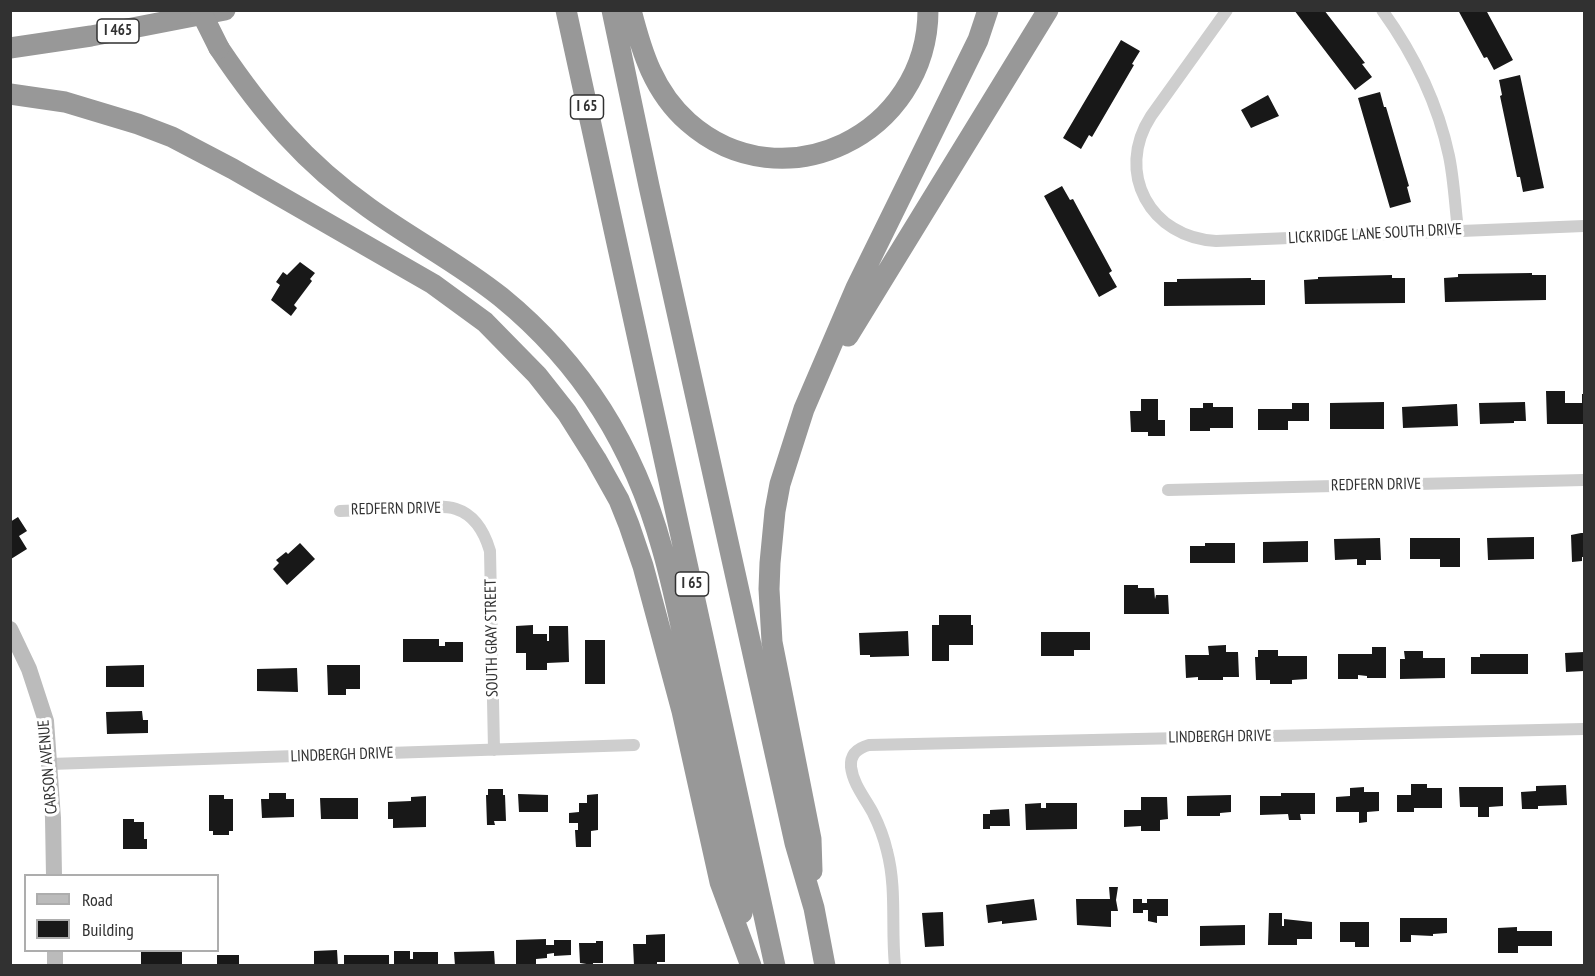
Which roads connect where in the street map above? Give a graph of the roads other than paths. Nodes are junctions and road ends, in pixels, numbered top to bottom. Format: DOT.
graph roads {
  1 [pos="200,10"];
  2 [pos="225,10"];
  3 [pos="566,10"];
  4 [pos="612,10"];
  5 [pos="631,10"];
  6 [pos="928,10"];
  7 [pos="988,10"];
  8 [pos="1048,10"];
  9 [pos="1227,10"];
  10 [pos="1382,10"];
  11 [pos="10,48"];
  12 [pos="10,93"];
  13 [pos="1584,226"];
  14 [pos="1458,230"];
  15 [pos="804,409"];
  16 [pos="1584,480"];
  17 [pos="1168,490"];
  18 [pos="340,511"];
  19 [pos="481,528"];
  20 [pos="10,629"];
  21 [pos="1584,729"];
  22 [pos="634,745"];
  23 [pos="494,750"];
  24 [pos="50,764"];
  25 [pos="54,874"];
  26 [pos="814,908"];
  27 [pos="751,965"];
  28 [pos="775,966"];
  29 [pos="825,966"];
  30 [pos="895,966"];
  1 -- 27 [label="highway, bridge"];
  2 -- 11 [label="highway, I 465"];
  3 -- 28 [label="highway, I 65"];
  4 -- 26 [label="highway"];
  5 -- 6 [label="highway"];
  7 -- 15 [label="highway"];
  8 -- 15 [label="highway"];
  9 -- 14 [label="street, LICKRIDGE LANE SOUTH DRIVE"];
  10 -- 14 [label="street"];
  12 -- 27 [label="highway"];
  13 -- 14 [label="street, LICKRIDGE LANE SOUTH DRIVE"];
  15 -- 26 [label="highway"];
  16 -- 17 [label="street, REDFERN DRIVE"];
  18 -- 19 [label="street, REDFERN DRIVE"];
  19 -- 23 [label="street, SOUTH GRAY STREET"];
  20 -- 24 [label="main road, CARSON AVENUE"];
  21 -- 30 [label="street, LINDBERGH DRIVE"];
  22 -- 23 [label="street, LINDBERGH DRIVE"];
  23 -- 24 [label="street, LINDBERGH DRIVE"];
  24 -- 25 [label="main road, CARSON AVENUE"];
  26 -- 29 [label="highway"];
}
